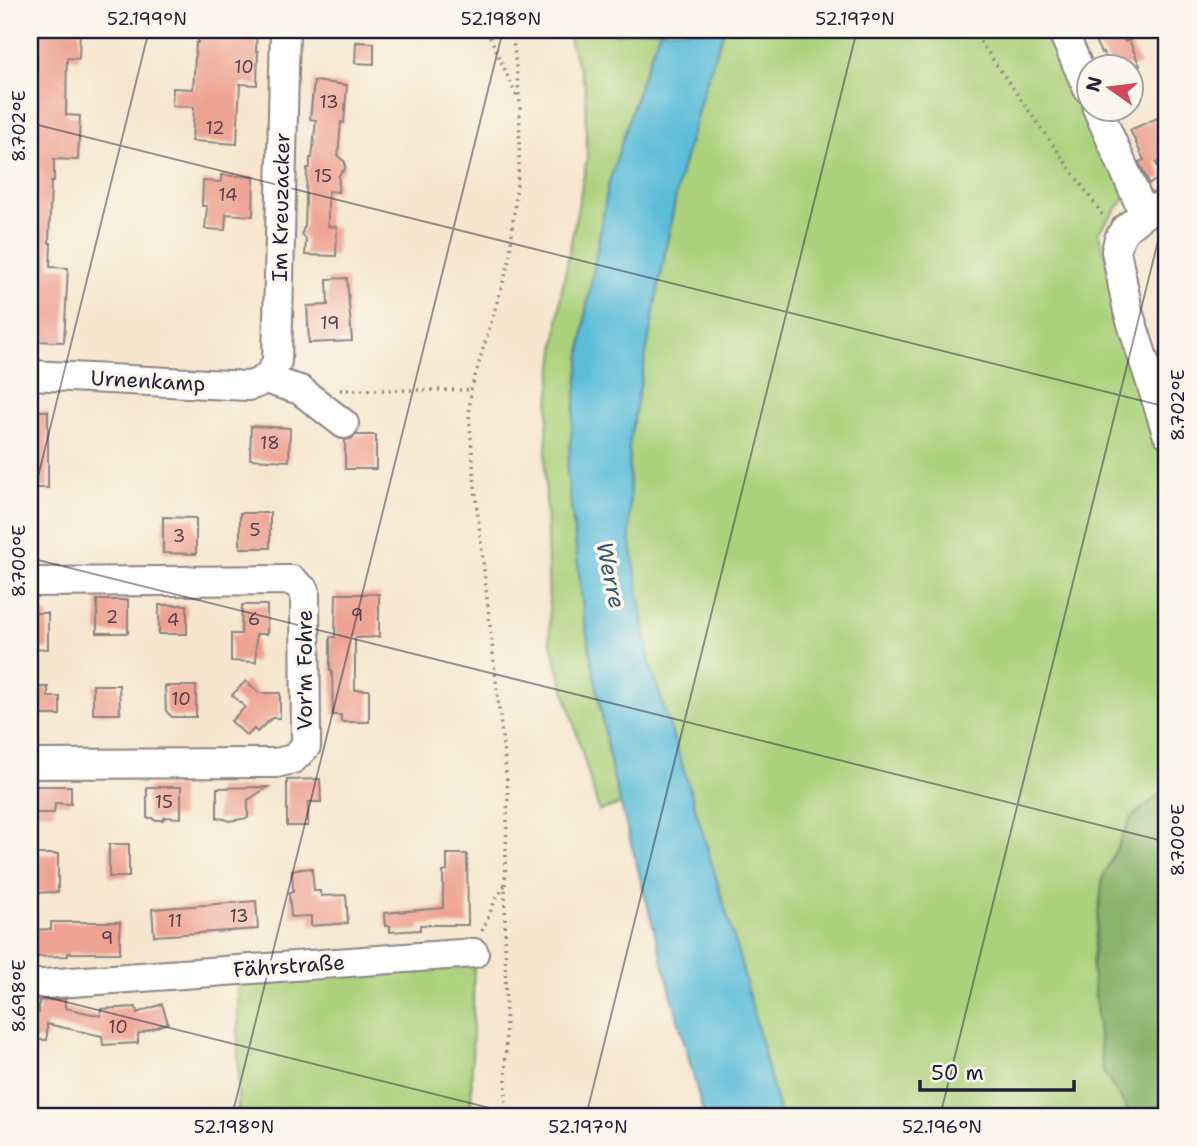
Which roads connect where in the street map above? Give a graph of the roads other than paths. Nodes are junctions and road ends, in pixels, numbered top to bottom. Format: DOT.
graph roads {
  1 [pos="285,30"];
  2 [pos="1062,30"];
  3 [pos="1074,57"];
  4 [pos="1105,122"];
  5 [pos="1156,209"];
  6 [pos="30,375"];
  7 [pos="265,379"];
  8 [pos="344,424"];
  9 [pos="1167,433"];
  10 [pos="30,582"];
  11 [pos="30,764"];
  12 [pos="474,953"];
  13 [pos="30,985"];
  1 -- 7 [label="street, Im Kreuzacker"];
  2 -- 3 [label="street"];
  4 -- 5 [label="street"];
  5 -- 9 [label="street"];
  6 -- 7 [label="street, Urnenkamp"];
  7 -- 8 [label="street"];
  10 -- 11 [label="street, Vor'm Fohre"];
  12 -- 13 [label="street, Fährstraße"];
}
